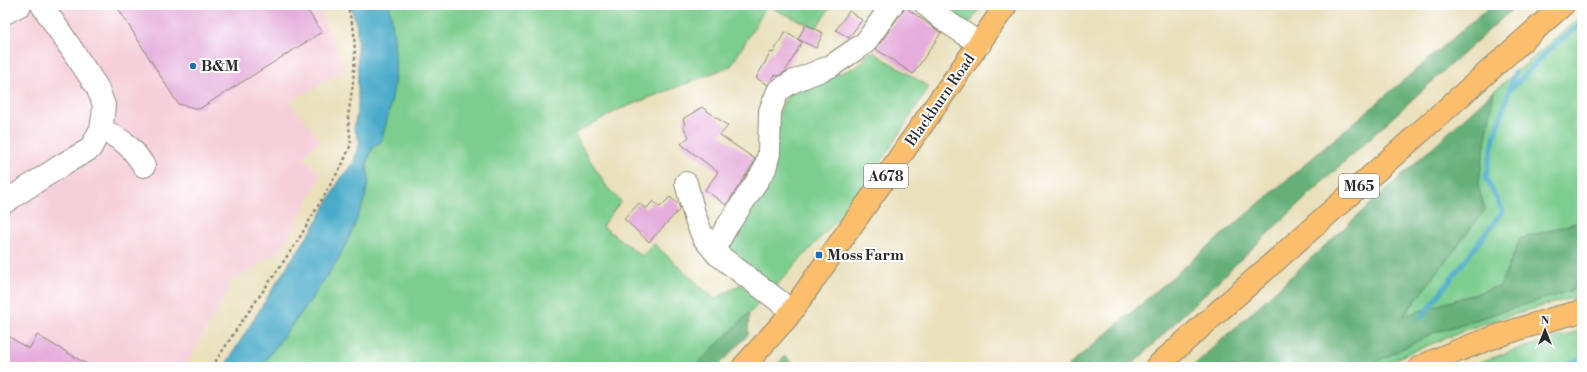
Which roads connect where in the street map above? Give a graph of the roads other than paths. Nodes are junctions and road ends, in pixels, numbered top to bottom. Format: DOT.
graph roads {
  1 [pos="20,5"];
  2 [pos="42,5"];
  3 [pos="892,5"];
  4 [pos="926,5"];
  5 [pos="1006,5"];
  6 [pos="1563,5"];
  7 [pos="5,13"];
  8 [pos="980,44"];
  9 [pos="101,129"];
  10 [pos="144,166"];
  11 [pos="686,183"];
  12 [pos="5,202"];
  13 [pos="717,254"];
  14 [pos="1582,311"];
  15 [pos="792,312"];
  16 [pos="743,367"];
  17 [pos="1156,367"];
  18 [pos="1420,367"];
  1 -- 7 [label="street"];
  2 -- 9 [label="street"];
  3 -- 13 [label="street"];
  4 -- 8 [label="street"];
  5 -- 8 [label="main road, Blackburn Road / A678"];
  6 -- 17 [label="main road, M65"];
  8 -- 15 [label="main road, Blackburn Road / A678"];
  9 -- 10 [label="street"];
  9 -- 12 [label="street"];
  11 -- 13 [label="street"];
  13 -- 15 [label="street"];
  14 -- 18 [label="main road"];
  15 -- 16 [label="main road, Blackburn Road / A678"];
}
